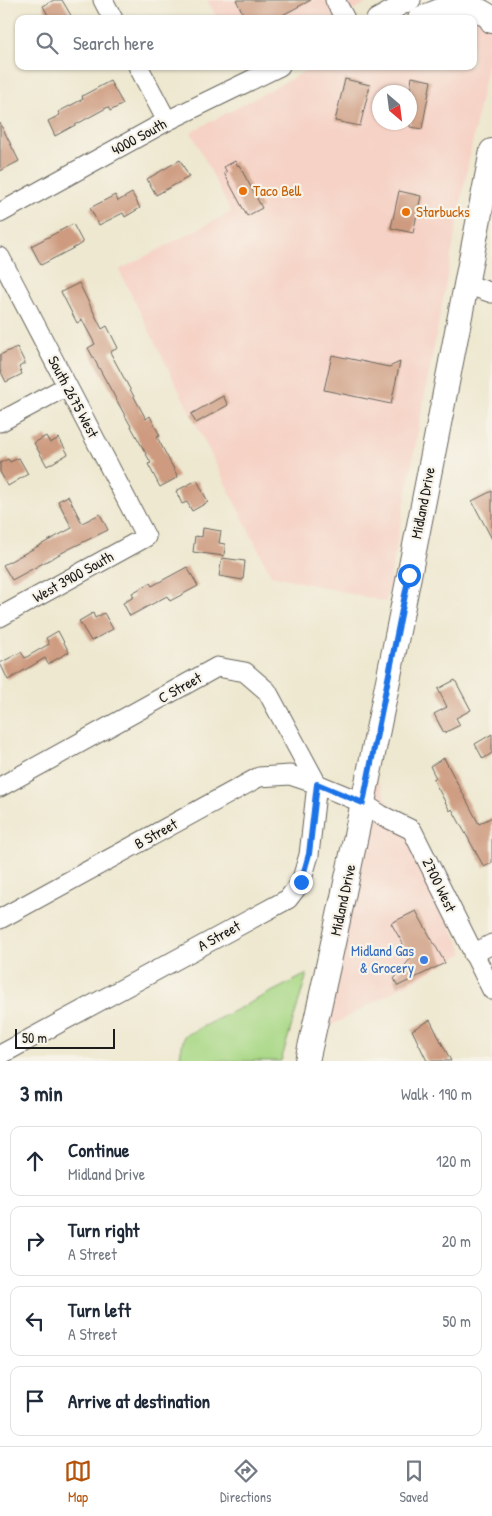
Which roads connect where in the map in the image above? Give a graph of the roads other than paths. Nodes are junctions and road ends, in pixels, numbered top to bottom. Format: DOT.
graph roads {
  1 [pos="104,0"];
  2 [pos="335,0"];
  3 [pos="411,0"];
  4 [pos="111,15"];
  5 [pos="343,15"];
  6 [pos="383,15"];
  7 [pos="430,15"];
  8 [pos="492,21"];
  9 [pos="140,70"];
  10 [pos="272,70"];
  11 [pos="166,121"];
  12 [pos="492,151"];
  13 [pos="0,213"];
  14 [pos="0,257"];
  15 [pos="466,284"];
  16 [pos="492,293"];
  17 [pos="67,386"];
  18 [pos="0,422"];
  19 [pos="146,537"];
  20 [pos="0,617"];
  21 [pos="317,784"];
  22 [pos="0,787"];
  23 [pos="363,803"];
  24 [pos="0,919"];
  25 [pos="492,944"];
  26 [pos="473,954"];
  27 [pos="492,990"];
  28 [pos="0,1055"];
  29 [pos="307,1061"];
  1 -- 4 [label="street"];
  2 -- 5 [label="street"];
  3 -- 6 [label="street"];
  7 -- 8 [label="main road"];
  9 -- 11 [label="street"];
  10 -- 11 [label="street, 4000 South"];
  11 -- 13 [label="street, 4000 South"];
  12 -- 15 [label="main road, Midland Drive"];
  14 -- 17 [label="street, South 2675 West"];
  15 -- 16 [label="street"];
  15 -- 23 [label="main road, Midland Drive"];
  17 -- 18 [label="street"];
  17 -- 19 [label="street, South 2675 West"];
  19 -- 20 [label="street, West 3900 South"];
  21 -- 22 [label="street, C Street"];
  21 -- 23 [label="street"];
  21 -- 24 [label="street, B Street"];
  21 -- 28 [label="street, A Street"];
  23 -- 26 [label="street, 2700 West"];
  23 -- 29 [label="main road, Midland Drive"];
  25 -- 26 [label="street"];
  26 -- 27 [label="street, 2700 West"];
}
